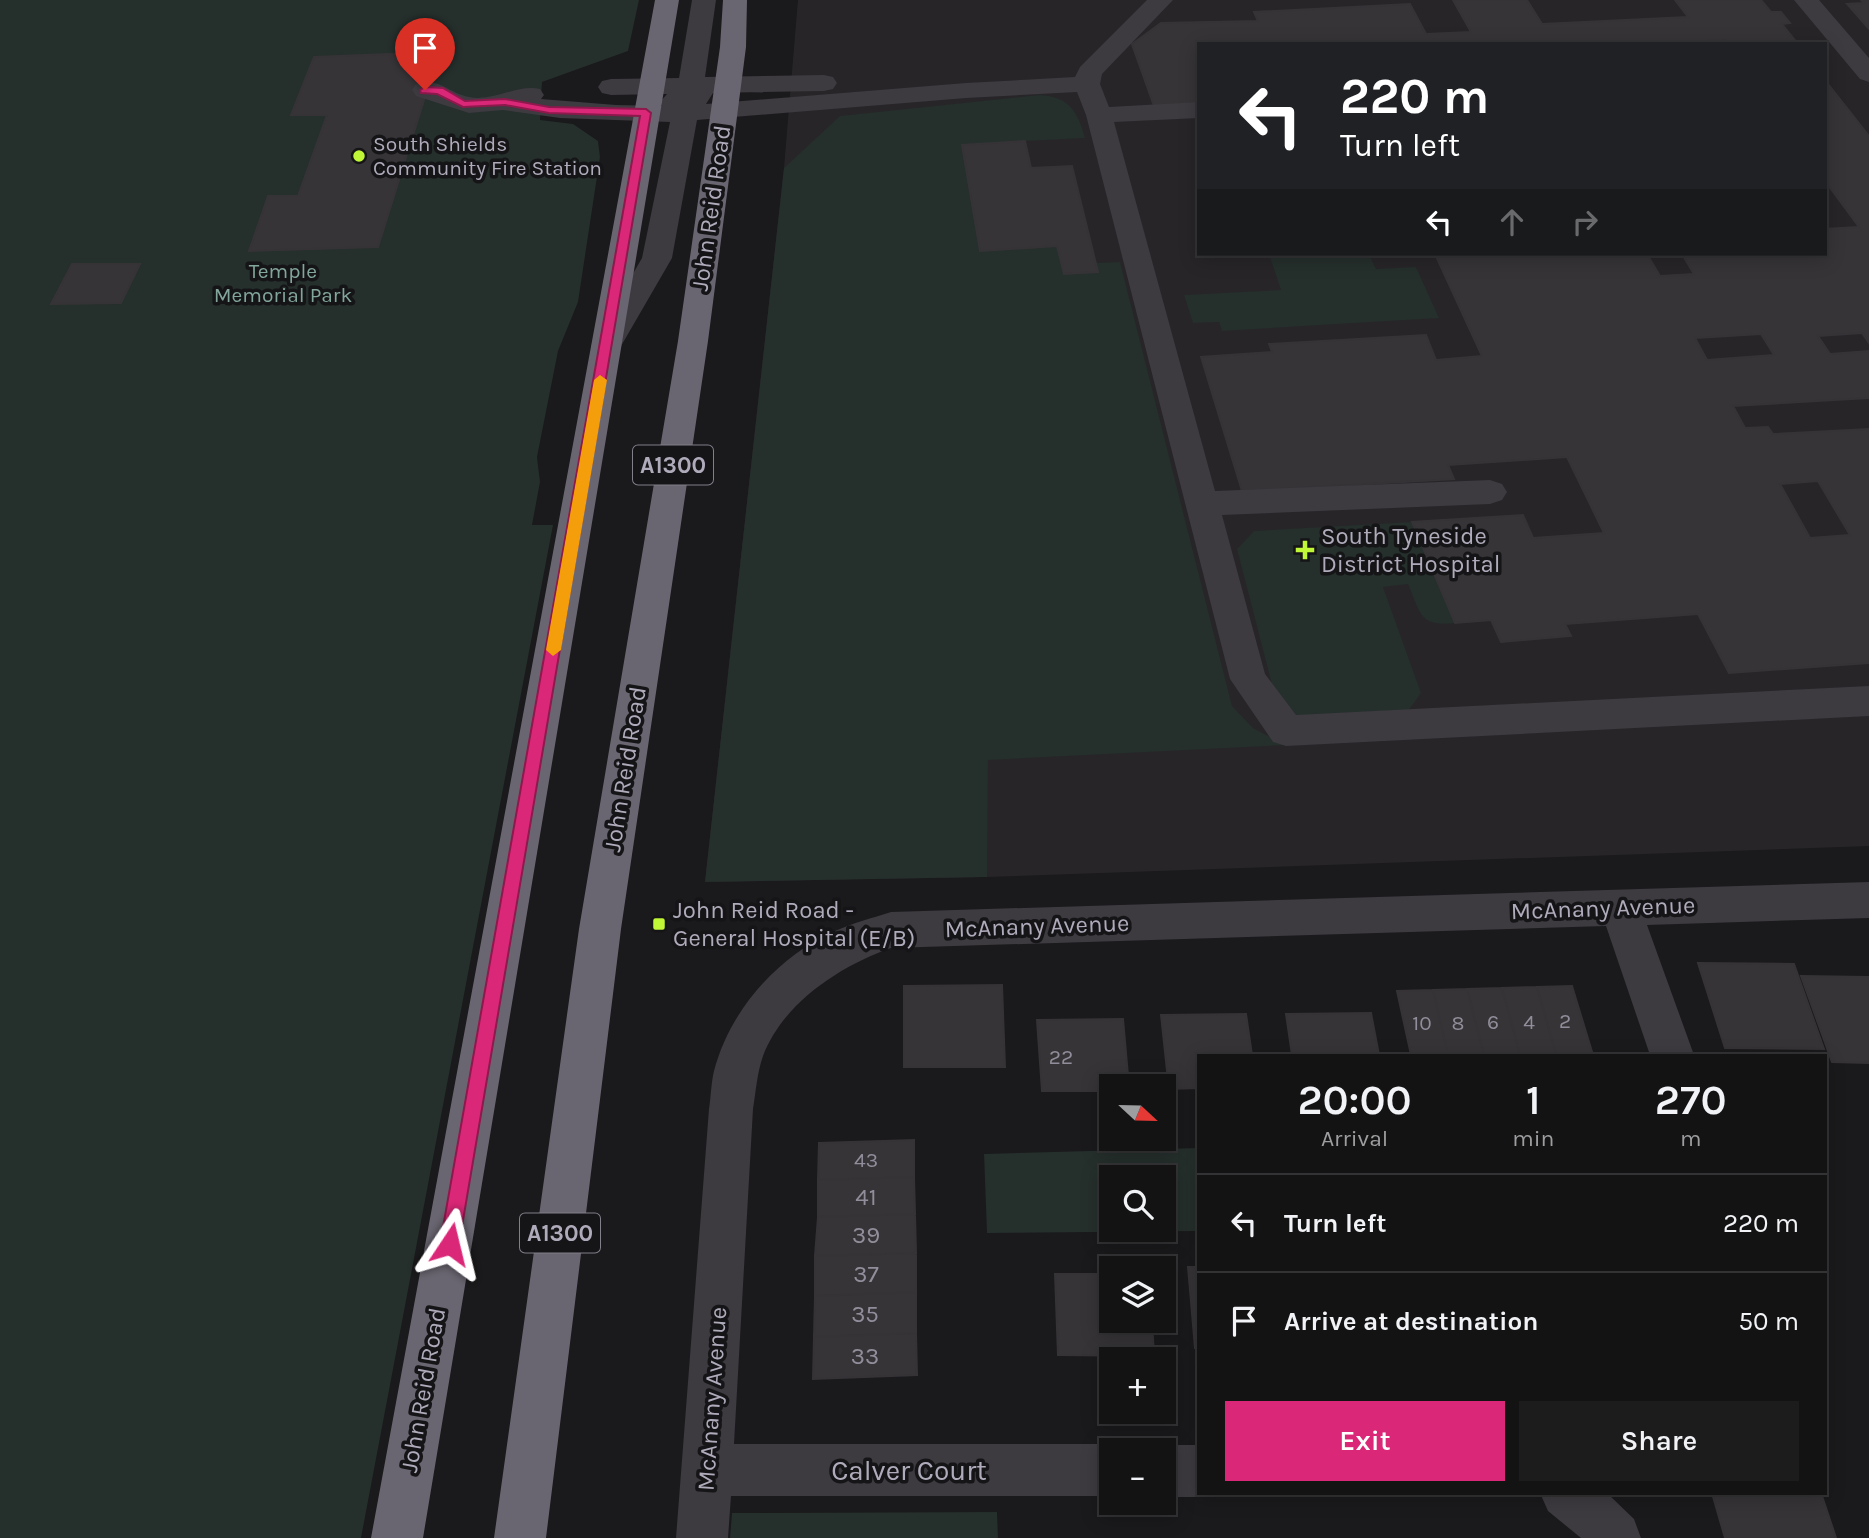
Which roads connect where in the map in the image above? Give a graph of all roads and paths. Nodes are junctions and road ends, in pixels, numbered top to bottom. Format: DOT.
graph roads {
  1 [pos="667,0"];
  2 [pos="704,0"];
  3 [pos="735,0"];
  4 [pos="1161,0"];
  5 [pos="1806,0"];
  6 [pos="1869,74"];
  7 [pos="691,84"];
  8 [pos="425,90"];
  9 [pos="726,98"];
  10 [pos="648,99"];
  11 [pos="1093,100"];
  12 [pos="1197,110"];
  13 [pos="685,113"];
  14 [pos="606,346"];
  15 [pos="1490,492"];
  16 [pos="1201,504"];
  17 [pos="1869,701"];
  18 [pos="1869,900"];
  19 [pos="1620,907"];
  20 [pos="1672,1054"];
  21 [pos="707,1470"];
  22 [pos="1099,1471"];
  23 [pos="1176,1471"];
  24 [pos="1197,1471"];
  25 [pos="1569,1495"];
  26 [pos="397,1538"];
  27 [pos="520,1538"];
  28 [pos="702,1538"];
  29 [pos="1615,1538"];
  1 -- 10 [label="highway, John Reid Road"];
  2 -- 7 [label="street"];
  3 -- 9 [label="highway, John Reid Road / A1300"];
  4 -- 11 [label="street"];
  5 -- 6 [label="street"];
  7 -- 9 [label="street"];
  7 -- 10 [label="street"];
  8 -- 10 [label="street"];
  9 -- 11 [label="street"];
  9 -- 13 [label="street"];
  9 -- 27 [label="highway, John Reid Road / A1300"];
  10 -- 13 [label="street"];
  10 -- 14 [label="highway, John Reid Road"];
  11 -- 12 [label="street"];
  11 -- 16 [label="street"];
  13 -- 14 [label="street"];
  14 -- 26 [label="highway, John Reid Road"];
  15 -- 16 [label="street"];
  16 -- 17 [label="street"];
  18 -- 19 [label="street, McAnany Avenue"];
  19 -- 20 [label="street"];
  19 -- 21 [label="street, McAnany Avenue"];
  21 -- 22 [label="street, Calver Court"];
  21 -- 28 [label="street, McAnany Avenue"];
  23 -- 24 [label="street"];
  25 -- 29 [label="street"];
}
